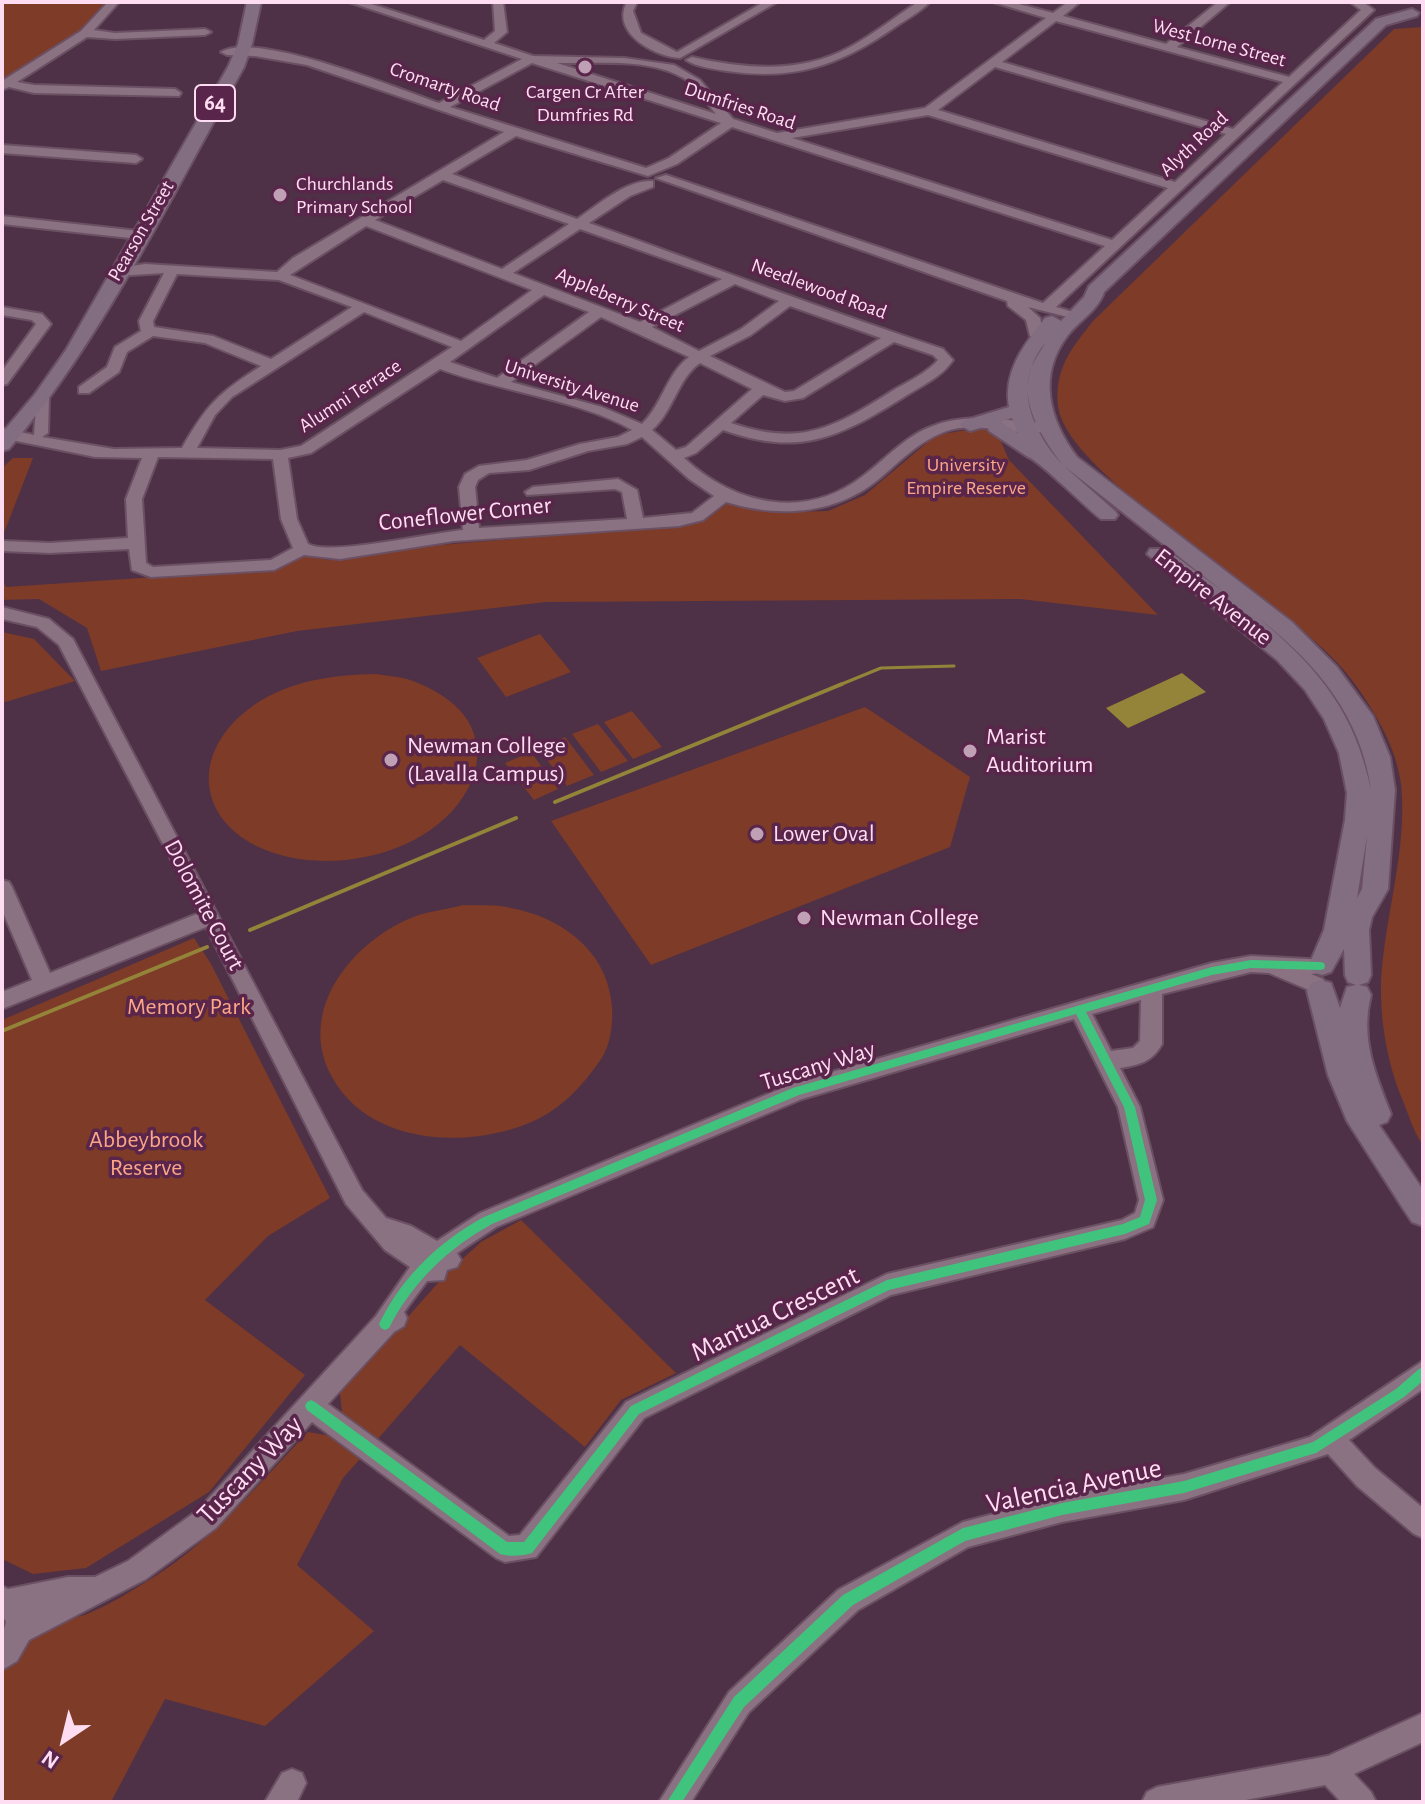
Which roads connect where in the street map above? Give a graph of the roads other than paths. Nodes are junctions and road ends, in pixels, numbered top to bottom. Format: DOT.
graph roads {
  1 [pos="114,2"];
  2 [pos="239,2"];
  3 [pos="254,2"];
  4 [pos="498,2"];
  5 [pos="632,2"];
  6 [pos="772,2"];
  7 [pos="998,2"];
  8 [pos="1075,2"];
  9 [pos="1225,2"];
  10 [pos="1355,2"];
  11 [pos="364,3"];
  12 [pos="915,5"];
  13 [pos="1389,5"];
  14 [pos="1419,13"];
  15 [pos="1375,16"];
  16 [pos="1054,17"];
  17 [pos="205,32"];
  18 [pos="85,33"];
  19 [pos="486,44"];
  20 [pos="236,48"];
  21 [pos="1168,48"];
  22 [pos="531,59"];
  23 [pos="610,60"];
  24 [pos="678,63"];
  25 [pos="994,63"];
  26 [pos="589,79"];
  27 [pos="1292,81"];
  28 [pos="5,84"];
  29 [pos="704,91"];
  30 [pos="175,93"];
  31 [pos="666,103"];
  32 [pos="440,107"];
  33 [pos="929,111"];
  34 [pos="730,123"];
  35 [pos="514,132"];
  36 [pos="1235,133"];
  37 [pos="773,138"];
  38 [pos="2,149"];
  39 [pos="136,159"];
  40 [pos="442,175"];
  41 [pos="648,177"];
  42 [pos="1177,187"];
  43 [pos="2,220"];
  44 [pos="365,221"];
  45 [pos="579,224"];
  46 [pos="132,232"];
  47 [pos="1114,245"];
  48 [pos="129,253"];
  49 [pos="173,269"];
  50 [pos="207,269"];
  51 [pos="117,272"];
  52 [pos="503,274"];
  53 [pos="280,276"];
  54 [pos="733,279"];
  55 [pos="543,289"];
  56 [pos="985,290"];
  57 [pos="789,300"];
  58 [pos="362,307"];
  59 [pos="2,311"];
  60 [pos="600,311"];
  61 [pos="1061,313"];
  62 [pos="641,327"];
  63 [pos="152,331"];
  64 [pos="1037,336"];
  65 [pos="893,337"];
  66 [pos="462,346"];
  67 [pos="697,357"];
  68 [pos="439,363"];
  69 [pos="270,364"];
  70 [pos="2,381"];
  71 [pos="499,384"];
  72 [pos="761,389"];
  73 [pos="84,390"];
  74 [pos="42,398"];
  75 [pos="1032,422"];
  76 [pos="721,424"];
  77 [pos="983,426"];
  78 [pos="644,430"];
  79 [pos="6,433"];
  80 [pos="40,433"];
  81 [pos="152,452"];
  82 [pos="187,453"];
  83 [pos="280,455"];
  84 [pos="676,456"];
  85 [pos="1044,461"];
  86 [pos="529,465"];
  87 [pos="725,495"];
  88 [pos="536,510"];
  89 [pos="636,524"];
  90 [pos="471,533"];
  91 [pos="137,543"];
  92 [pos="4,546"];
  93 [pos="303,549"];
  94 [pos="2,613"];
  95 [pos="2,887"];
  96 [pos="211,917"];
  97 [pos="1320,977"];
  98 [pos="44,984"];
  99 [pos="1357,985"];
  100 [pos="1152,988"];
  101 [pos="2,1001"];
  102 [pos="1079,1009"];
  103 [pos="1107,1061"];
  104 [pos="1423,1185"];
  105 [pos="1423,1213"];
  106 [pos="438,1264"];
  107 [pos="1423,1373"];
  108 [pos="311,1406"];
  109 [pos="1331,1439"];
  110 [pos="1423,1525"];
  111 [pos="95,1589"];
  112 [pos="6,1601"];
  113 [pos="20,1630"];
  114 [pos="2,1656"];
  115 [pos="1423,1727"];
  116 [pos="1330,1770"];
  117 [pos="674,1802"];
  118 [pos="1157,1802"];
  119 [pos="1361,1802"];
  1 -- 18 [label="street"];
  2 -- 20 [label="main road, Pearson Street / 64"];
  3 -- 20 [label="main road, Pearson Street / 64"];
  4 -- 19 [label="street"];
  5 -- 24 [label="street"];
  6 -- 24 [label="street"];
  7 -- 16 [label="street, West Lorne Street"];
  8 -- 16 [label="street"];
  9 -- 21 [label="street"];
  10 -- 15 [label="street"];
  11 -- 19 [label="street, Dumfries Road"];
  12 -- 24 [label="street"];
  13 -- 14 [label="main road"];
  13 -- 15 [label="main road, Empire Avenue"];
  14 -- 15 [label="main road, Empire Avenue"];
  15 -- 27 [label="street, Alyth Road"];
  15 -- 61 [label="main road, Empire Avenue"];
  16 -- 21 [label="street, West Lorne Street"];
  16 -- 25 [label="street"];
  17 -- 18 [label="street"];
  18 -- 28 [label="street"];
  19 -- 22 [label="street, Dumfries Road"];
  20 -- 32 [label="street, Cromarty Road"];
  20 -- 46 [label="main road, Pearson Street / 64"];
  21 -- 27 [label="street, West Lorne Street"];
  22 -- 23 [label="street"];
  22 -- 26 [label="street, Dumfries Road"];
  22 -- 32 [label="street"];
  23 -- 24 [label="street"];
  23 -- 26 [label="street"];
  24 -- 29 [label="street"];
  25 -- 33 [label="street"];
  25 -- 36 [label="street"];
  26 -- 31 [label="street, Dumfries Road"];
  27 -- 36 [label="street, Alyth Road"];
  28 -- 30 [label="street"];
  29 -- 31 [label="street"];
  29 -- 34 [label="street"];
  31 -- 34 [label="street, Dumfries Road"];
  32 -- 35 [label="street, Cromarty Road"];
  33 -- 37 [label="street"];
  33 -- 42 [label="street"];
  34 -- 37 [label="street, Dumfries Road"];
  34 -- 41 [label="street"];
  35 -- 40 [label="street"];
  35 -- 41 [label="street, Cromarty Road"];
  36 -- 42 [label="street, Alyth Road"];
  37 -- 47 [label="street, Dumfries Road"];
  38 -- 39 [label="street"];
  40 -- 44 [label="street"];
  40 -- 45 [label="street, Needlewood Road"];
  41 -- 45 [label="street"];
  41 -- 56 [label="street, Cromarty Road"];
  42 -- 47 [label="street, Alyth Road"];
  43 -- 46 [label="street"];
  44 -- 52 [label="street, Appleberry Street"];
  44 -- 53 [label="street"];
  45 -- 52 [label="street"];
  45 -- 54 [label="street, Needlewood Road"];
  46 -- 48 [label="main road, Pearson Street / 64"];
  46 -- 79 [label="main road, Pearson Street / 64"];
  47 -- 61 [label="street, Alyth Road"];
  48 -- 50 [label="street"];
  48 -- 51 [label="main road, Pearson Street / 64"];
  49 -- 50 [label="street"];
  49 -- 51 [label="street"];
  49 -- 63 [label="street"];
  50 -- 53 [label="street"];
  51 -- 74 [label="main road, Pearson Street / 64"];
  52 -- 55 [label="street, Appleberry Street"];
  53 -- 58 [label="street"];
  54 -- 57 [label="street, Needlewood Road"];
  54 -- 62 [label="street"];
  55 -- 60 [label="street, Appleberry Street"];
  55 -- 66 [label="street, Alumni Terrace"];
  56 -- 61 [label="street, Cromarty Road"];
  56 -- 64 [label="street, Cromarty Road"];
  57 -- 65 [label="street, Needlewood Road"];
  57 -- 67 [label="street"];
  58 -- 66 [label="street"];
  58 -- 69 [label="street"];
  59 -- 70 [label="street"];
  60 -- 62 [label="street, Appleberry Street"];
  60 -- 71 [label="street"];
  61 -- 64 [label="main road, Empire Avenue"];
  61 -- 75 [label="main road, Empire Avenue"];
  62 -- 67 [label="street, Appleberry Street"];
  63 -- 69 [label="street"];
  63 -- 73 [label="street"];
  64 -- 75 [label="main road, Empire Avenue"];
  65 -- 72 [label="street, Appleberry Street"];
  65 -- 76 [label="street, Needlewood Road"];
  66 -- 68 [label="street, Alumni Terrace"];
  67 -- 72 [label="street, Appleberry Street"];
  67 -- 78 [label="street"];
  68 -- 71 [label="street, University Avenue"];
  68 -- 83 [label="street, Alumni Terrace"];
  69 -- 82 [label="street"];
  71 -- 78 [label="street, University Avenue"];
  72 -- 76 [label="street"];
  74 -- 79 [label="main road, Pearson Street / 64"];
  74 -- 80 [label="street"];
  75 -- 77 [label="main road"];
  75 -- 85 [label="main road, Empire Avenue"];
  75 -- 99 [label="main road, Empire Avenue"];
  76 -- 84 [label="street"];
  77 -- 85 [label="main road"];
  77 -- 87 [label="street, University Avenue"];
  78 -- 84 [label="street, University Avenue"];
  78 -- 86 [label="street"];
  79 -- 80 [label="street, Alumni Terrace"];
  79 -- 81 [label="street, Alumni Terrace"];
  80 -- 81 [label="street, Alumni Terrace"];
  81 -- 82 [label="street, Alumni Terrace"];
  81 -- 91 [label="street"];
  82 -- 83 [label="street, Alumni Terrace"];
  83 -- 93 [label="street"];
  84 -- 87 [label="street, University Avenue"];
  85 -- 97 [label="main road, Empire Avenue"];
  86 -- 88 [label="street"];
  86 -- 90 [label="street"];
  87 -- 89 [label="street, Coneflower Corner"];
  88 -- 89 [label="street, Coneflower Corner"];
  88 -- 89 [label="street"];
  88 -- 90 [label="street, Coneflower Corner"];
  90 -- 93 [label="street, Coneflower Corner"];
  91 -- 92 [label="street"];
  91 -- 93 [label="street"];
  94 -- 96 [label="street, Dolomite Court"];
  95 -- 98 [label="street"];
  96 -- 98 [label="street"];
  96 -- 106 [label="street, Dolomite Court"];
  97 -- 99 [label="main road"];
  97 -- 100 [label="street, Tuscany Way"];
  97 -- 105 [label="main road"];
  98 -- 101 [label="street"];
  99 -- 104 [label="main road, Empire Avenue"];
  100 -- 102 [label="street, Tuscany Way"];
  100 -- 103 [label="street"];
  102 -- 103 [label="street, Mantua Crescent"];
  102 -- 106 [label="street, Tuscany Way"];
  103 -- 108 [label="street, Mantua Crescent"];
  106 -- 108 [label="street, Tuscany Way"];
  107 -- 109 [label="street, Valencia Avenue"];
  108 -- 111 [label="street, Tuscany Way"];
  109 -- 110 [label="street"];
  109 -- 117 [label="street, Valencia Avenue"];
  111 -- 112 [label="street, Tuscany Way"];
  111 -- 113 [label="street, Tuscany Way"];
  112 -- 113 [label="street"];
  113 -- 114 [label="street"];
  115 -- 116 [label="street"];
  116 -- 118 [label="street"];
  116 -- 119 [label="street"];
}
